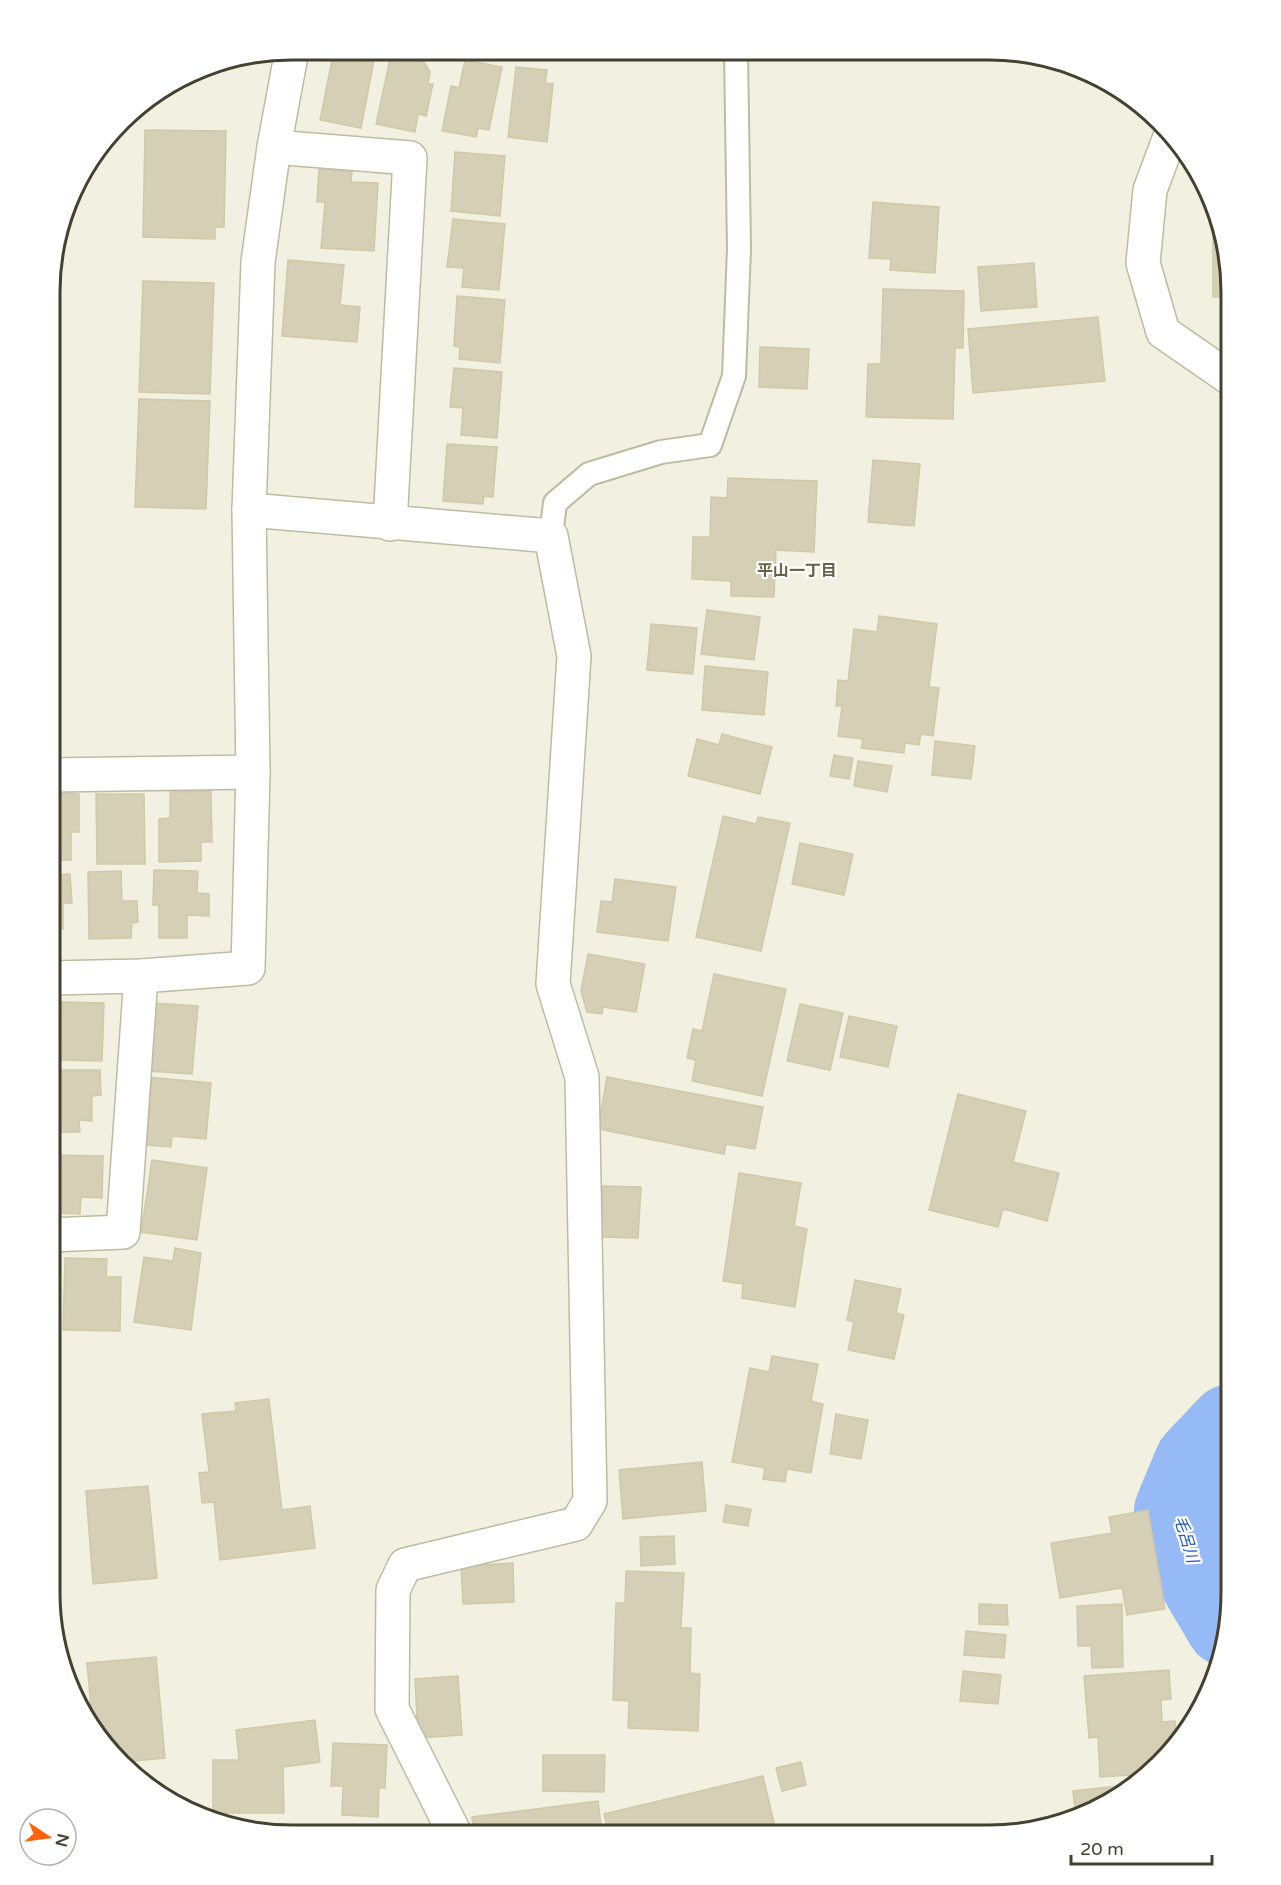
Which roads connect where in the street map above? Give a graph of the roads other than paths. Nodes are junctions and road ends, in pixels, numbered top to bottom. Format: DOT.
graph roads {
  1 [pos="290,60"];
  2 [pos="736,60"];
  3 [pos="1167,144"];
  4 [pos="274,147"];
  5 [pos="1221,372"];
  6 [pos="249,510"];
  7 [pos="390,524"];
  8 [pos="551,536"];
  9 [pos="252,772"];
  10 [pos="60,775"];
  11 [pos="141,976"];
  12 [pos="60,978"];
  13 [pos="60,1235"];
  14 [pos="450,1825"];
  1 -- 4 [label="street"];
  2 -- 8 [label="lane"];
  3 -- 5 [label="street"];
  4 -- 6 [label="street"];
  4 -- 7 [label="street"];
  6 -- 7 [label="street"];
  6 -- 9 [label="street"];
  7 -- 8 [label="street"];
  8 -- 14 [label="street"];
  9 -- 10 [label="street"];
  9 -- 11 [label="street"];
  11 -- 12 [label="street"];
  11 -- 13 [label="street"];
}
